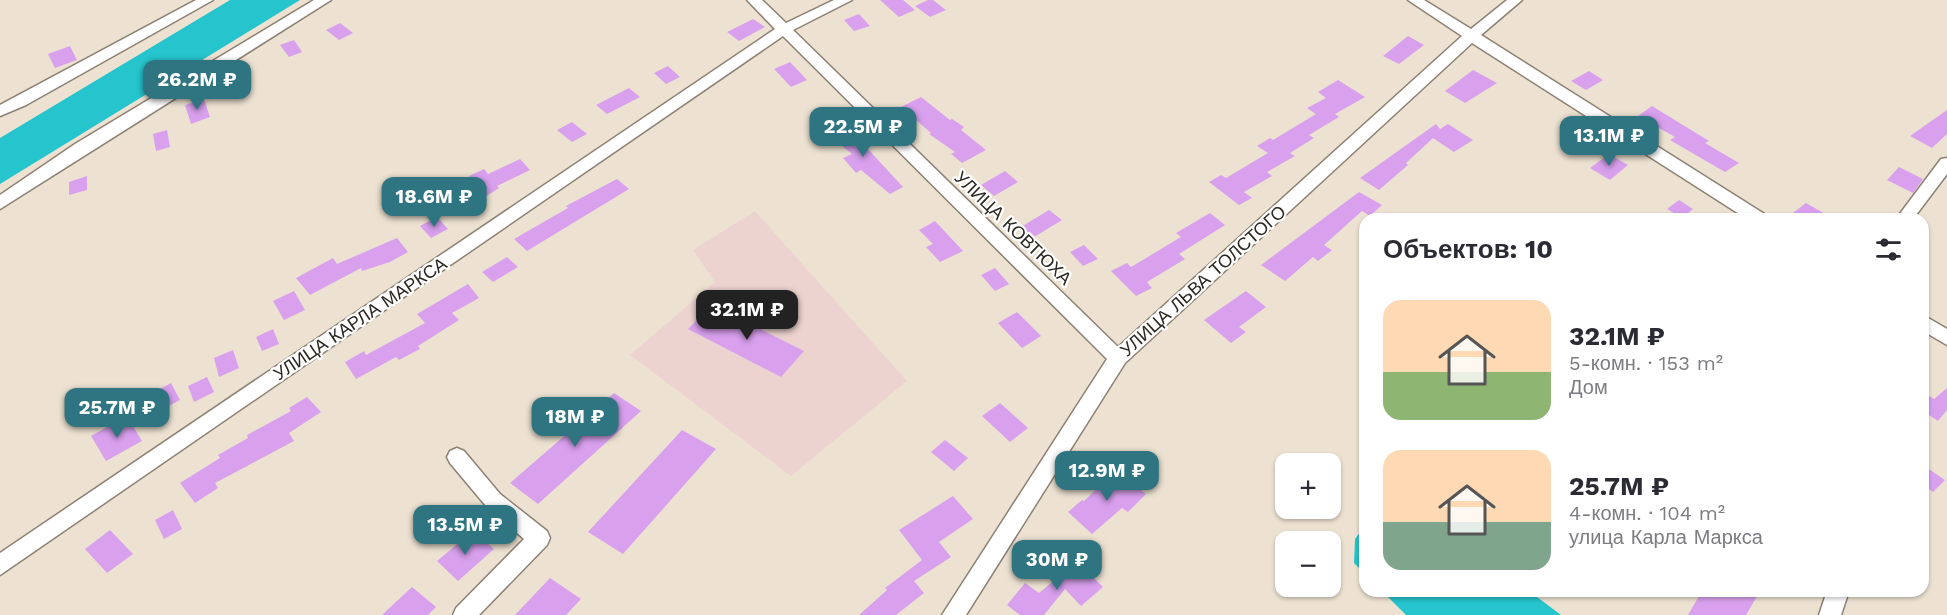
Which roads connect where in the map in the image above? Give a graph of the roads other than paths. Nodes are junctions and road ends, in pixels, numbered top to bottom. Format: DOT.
graph roads {
  1 [pos="206,0"];
  2 [pos="324,0"];
  3 [pos="754,0"];
  4 [pos="845,0"];
  5 [pos="1415,0"];
  6 [pos="1515,0"];
  7 [pos="783,30"];
  8 [pos="1471,36"];
  9 [pos="0,111"];
  10 [pos="1947,163"];
  11 [pos="0,203"];
  12 [pos="1751,213"];
  13 [pos="1910,213"];
  14 [pos="1929,327"];
  15 [pos="1947,338"];
  16 [pos="1118,358"];
  17 [pos="457,457"];
  18 [pos="0,565"];
  19 [pos="1836,597"];
  20 [pos="464,615"];
  21 [pos="953,615"];
  22 [pos="1830,615"];
  1 -- 9 [label="street"];
  2 -- 11 [label="street"];
  3 -- 7 [label="street, УЛИЦА КОВТЮХА"];
  4 -- 7 [label="street, УЛИЦА КАРЛА МАРКСА"];
  5 -- 8 [label="street"];
  6 -- 8 [label="street, УЛИЦА ЛЬВА ТОЛСТОГО"];
  7 -- 16 [label="street, УЛИЦА КОВТЮХА"];
  7 -- 18 [label="street, УЛИЦА КАРЛА МАРКСА"];
  8 -- 12 [label="street"];
  8 -- 16 [label="street, УЛИЦА ЛЬВА ТОЛСТОГО"];
  10 -- 13 [label="street"];
  14 -- 15 [label="street"];
  16 -- 21 [label="street, УЛИЦА ЛЬВА ТОЛСТОГО"];
  17 -- 20 [label="street"];
  19 -- 22 [label="street"];
}
